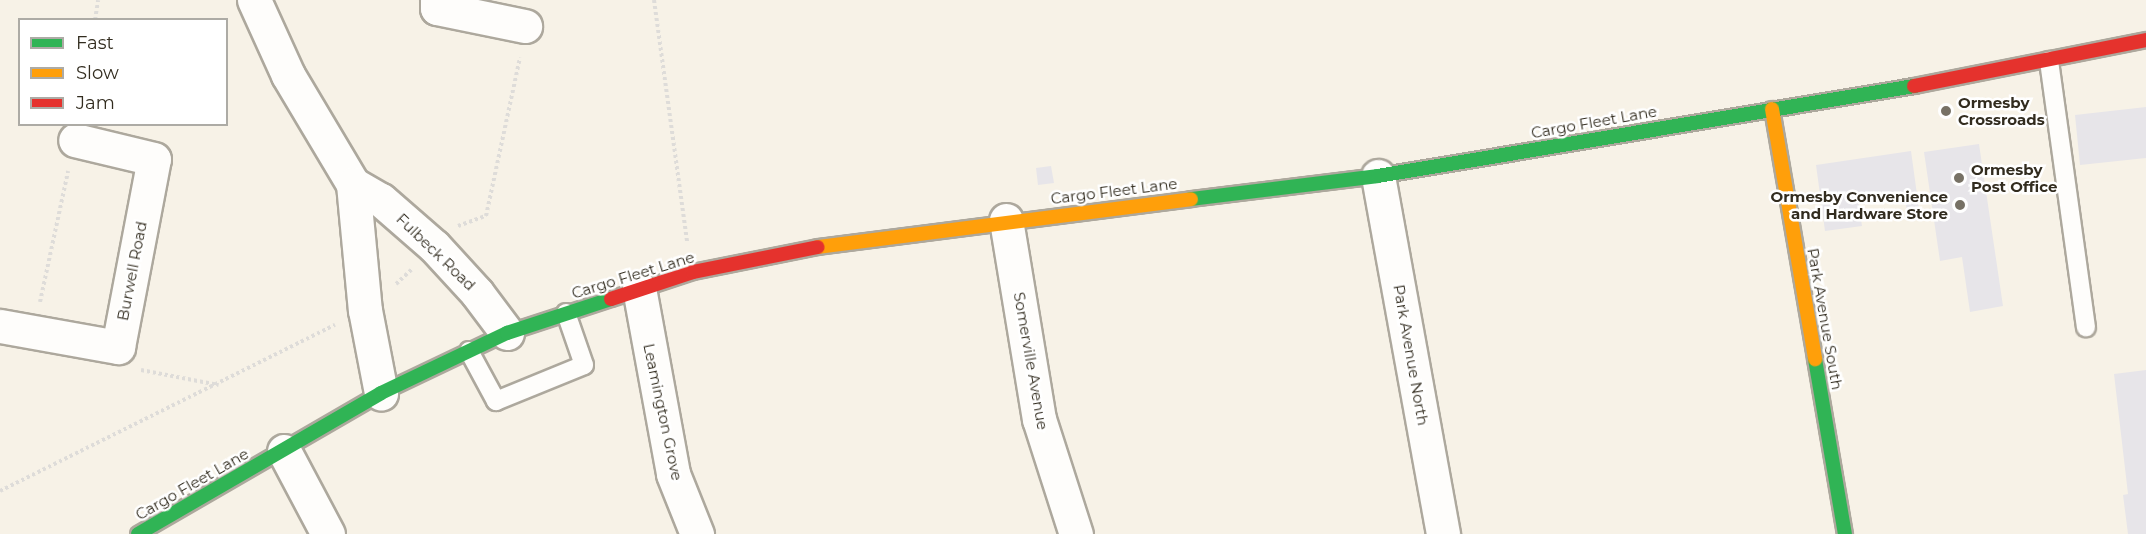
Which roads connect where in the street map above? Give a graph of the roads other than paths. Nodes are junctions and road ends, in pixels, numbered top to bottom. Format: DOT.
graph roads {
  1 [pos="254,0"];
  2 [pos="437,0"];
  3 [pos="525,26"];
  4 [pos="2146,40"];
  5 [pos="2049,61"];
  6 [pos="1772,109"];
  7 [pos="75,140"];
  8 [pos="1378,176"];
  9 [pos="353,184"];
  10 [pos="1006,220"];
  11 [pos="639,288"];
  12 [pos="566,312"];
  13 [pos="0,326"];
  14 [pos="2086,327"];
  15 [pos="507,333"];
  16 [pos="469,351"];
  17 [pos="381,393"];
  18 [pos="284,451"];
  19 [pos="138,534"];
  20 [pos="328,534"];
  21 [pos="697,534"];
  22 [pos="1076,534"];
  23 [pos="1443,534"];
  24 [pos="1845,534"];
  1 -- 9 [label="street, Fulbeck Road"];
  2 -- 3 [label="street"];
  4 -- 5 [label="main road, Cargo Fleet Lane"];
  5 -- 6 [label="main road, Cargo Fleet Lane"];
  5 -- 14 [label="lane"];
  6 -- 8 [label="main road, Cargo Fleet Lane"];
  6 -- 24 [label="main road, Park Avenue South"];
  7 -- 13 [label="street, Burwell Road"];
  8 -- 10 [label="main road, Cargo Fleet Lane"];
  8 -- 23 [label="street, Park Avenue North"];
  9 -- 15 [label="street, Fulbeck Road"];
  9 -- 17 [label="street, Fulbeck Road"];
  10 -- 11 [label="main road, Cargo Fleet Lane"];
  10 -- 22 [label="street, Somerville Avenue"];
  11 -- 12 [label="main road, Cargo Fleet Lane"];
  11 -- 21 [label="street, Leamington Grove"];
  12 -- 15 [label="main road, Cargo Fleet Lane"];
  12 -- 16 [label="lane"];
  15 -- 16 [label="main road, Cargo Fleet Lane"];
  16 -- 17 [label="main road, Cargo Fleet Lane"];
  17 -- 18 [label="main road, Cargo Fleet Lane"];
  18 -- 19 [label="main road, Cargo Fleet Lane"];
  18 -- 20 [label="street"];
}
